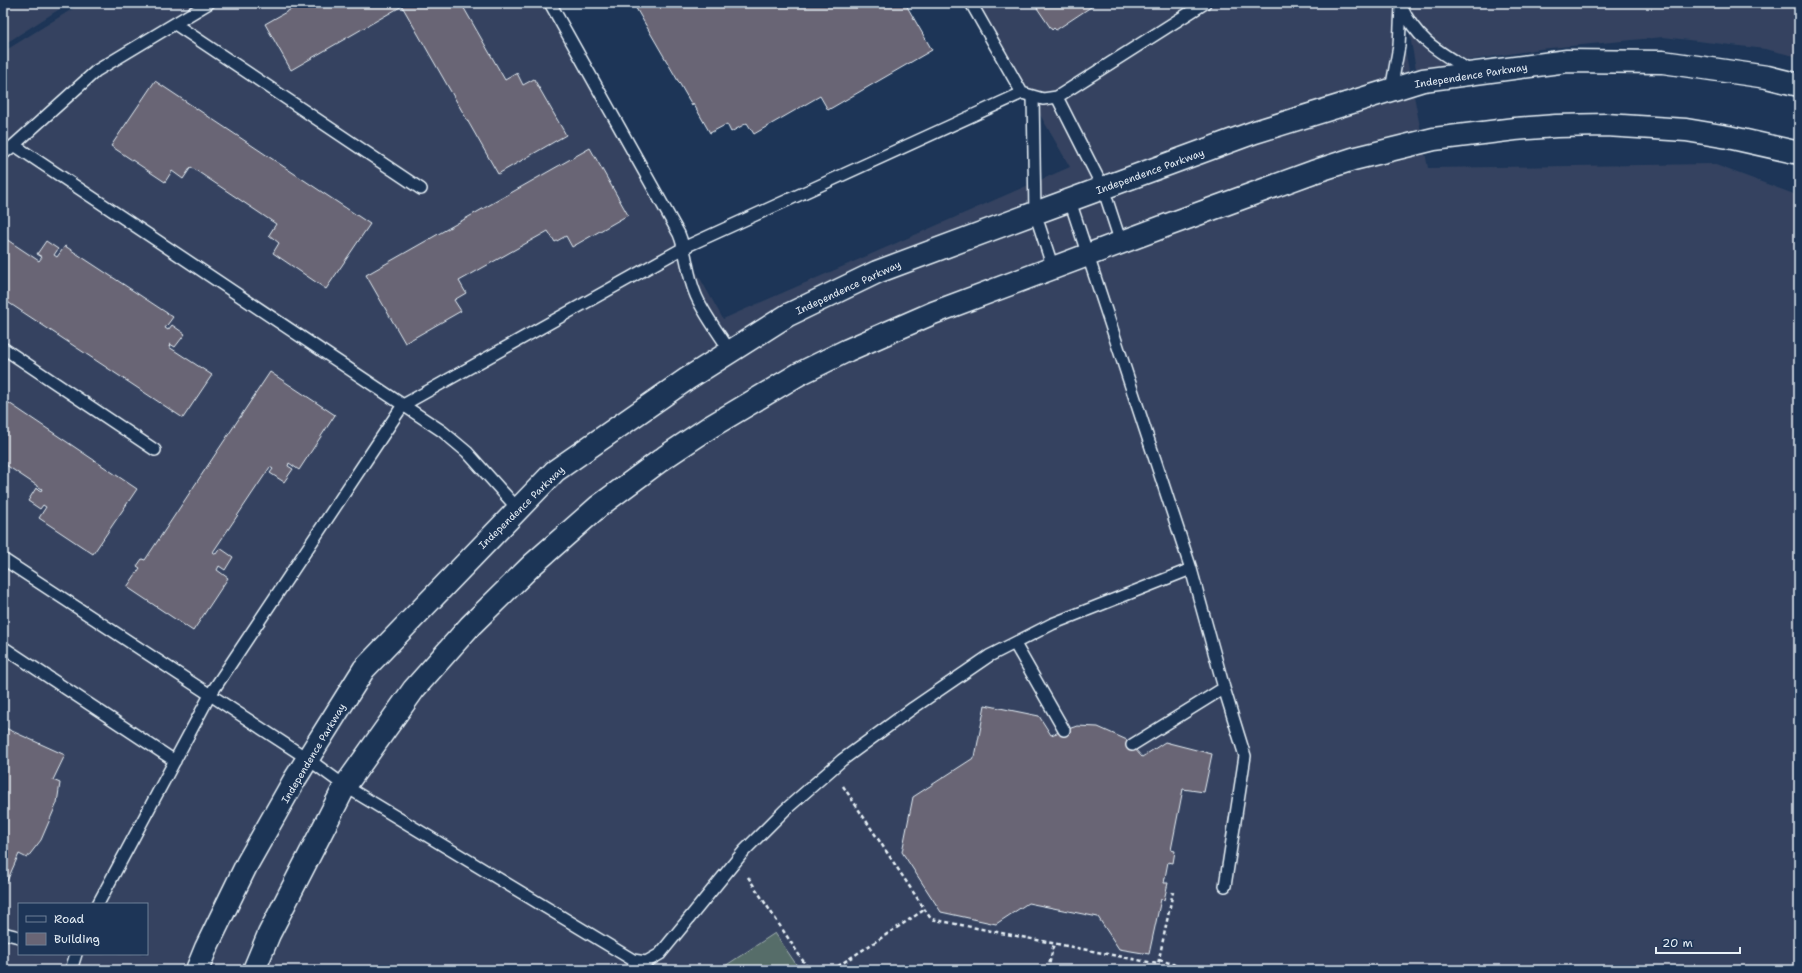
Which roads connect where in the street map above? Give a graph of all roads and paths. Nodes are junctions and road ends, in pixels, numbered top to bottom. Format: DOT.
graph roads {
  1 [pos="209,3"];
  2 [pos="550,3"];
  3 [pos="971,3"];
  4 [pos="1205,3"];
  5 [pos="1401,5"];
  6 [pos="175,24"];
  7 [pos="1475,73"];
  8 [pos="1799,85"];
  9 [pos="1391,90"];
  10 [pos="1022,93"];
  11 [pos="1032,96"];
  12 [pos="1057,97"];
  13 [pos="14,145"];
  14 [pos="1799,152"];
  15 [pos="3,154"];
  16 [pos="1103,188"];
  17 [pos="421,189"];
  18 [pos="1070,201"];
  19 [pos="1035,213"];
  20 [pos="1121,243"];
  21 [pos="685,247"];
  22 [pos="1089,255"];
  23 [pos="1053,268"];
  24 [pos="3,348"];
  25 [pos="730,351"];
  26 [pos="403,405"];
  27 [pos="155,450"];
  28 [pos="518,509"];
  29 [pos="3,559"];
  30 [pos="1191,569"];
  31 [pos="1015,644"];
  32 [pos="3,647"];
  33 [pos="1224,688"];
  34 [pos="210,695"];
  35 [pos="1064,730"];
  36 [pos="1132,745"];
  37 [pos="308,759"];
  38 [pos="174,761"];
  39 [pos="832,769"];
  40 [pos="345,786"];
  41 [pos="737,859"];
  42 [pos="1225,886"];
  43 [pos="1173,892"];
  44 [pos="99,903"];
  45 [pos="924,910"];
  46 [pos="3,933"];
  47 [pos="18,937"];
  48 [pos="1054,943"];
  49 [pos="76,955"];
  50 [pos="1159,960"];
  51 [pos="71,970"];
  52 [pos="197,970"];
  53 [pos="254,970"];
  54 [pos="809,970"];
  55 [pos="832,970"];
  56 [pos="1048,970"];
  57 [pos="1181,970"];
  1 -- 6 [label="lane"];
  2 -- 21 [label="lane"];
  3 -- 10 [label="lane"];
  4 -- 12 [label="lane"];
  5 -- 7 [label="lane"];
  5 -- 9 [label="lane"];
  6 -- 13 [label="lane"];
  6 -- 17 [label="lane"];
  7 -- 8 [label="street, Independence Parkway"];
  7 -- 9 [label="street, Independence Parkway"];
  9 -- 16 [label="street, Independence Parkway"];
  10 -- 11 [label="lane"];
  10 -- 21 [label="lane"];
  11 -- 12 [label="lane"];
  11 -- 19 [label="lane"];
  12 -- 16 [label="lane"];
  13 -- 15 [label="lane"];
  13 -- 26 [label="lane"];
  14 -- 20 [label="street"];
  16 -- 18 [label="street, Independence Parkway"];
  16 -- 20 [label="lane"];
  18 -- 19 [label="street, Independence Parkway"];
  18 -- 22 [label="lane"];
  19 -- 23 [label="lane"];
  19 -- 25 [label="street, Independence Parkway"];
  20 -- 22 [label="street"];
  21 -- 25 [label="lane"];
  21 -- 26 [label="lane"];
  22 -- 23 [label="street"];
  22 -- 30 [label="lane"];
  23 -- 40 [label="street"];
  24 -- 27 [label="lane"];
  25 -- 28 [label="street, Independence Parkway"];
  26 -- 28 [label="lane"];
  26 -- 34 [label="lane"];
  28 -- 37 [label="street, Independence Parkway"];
  29 -- 34 [label="lane"];
  30 -- 31 [label="lane"];
  30 -- 33 [label="lane"];
  31 -- 35 [label="lane"];
  31 -- 39 [label="lane"];
  32 -- 38 [label="lane"];
  33 -- 36 [label="lane"];
  33 -- 42 [label="lane"];
  34 -- 37 [label="lane"];
  34 -- 38 [label="lane"];
  37 -- 40 [label="lane"];
  37 -- 52 [label="street, Independence Parkway"];
  38 -- 44 [label="lane"];
  39 -- 41 [label="lane"];
  39 -- 45 [label="path"];
  40 -- 41 [label="lane"];
  40 -- 53 [label="street"];
  41 -- 54 [label="path"];
  43 -- 50 [label="path"];
  45 -- 48 [label="path"];
  45 -- 55 [label="path"];
  46 -- 47 [label="lane"];
  48 -- 50 [label="path"];
  48 -- 56 [label="path"];
  49 -- 51 [label="lane"];
  50 -- 57 [label="path"];
}
